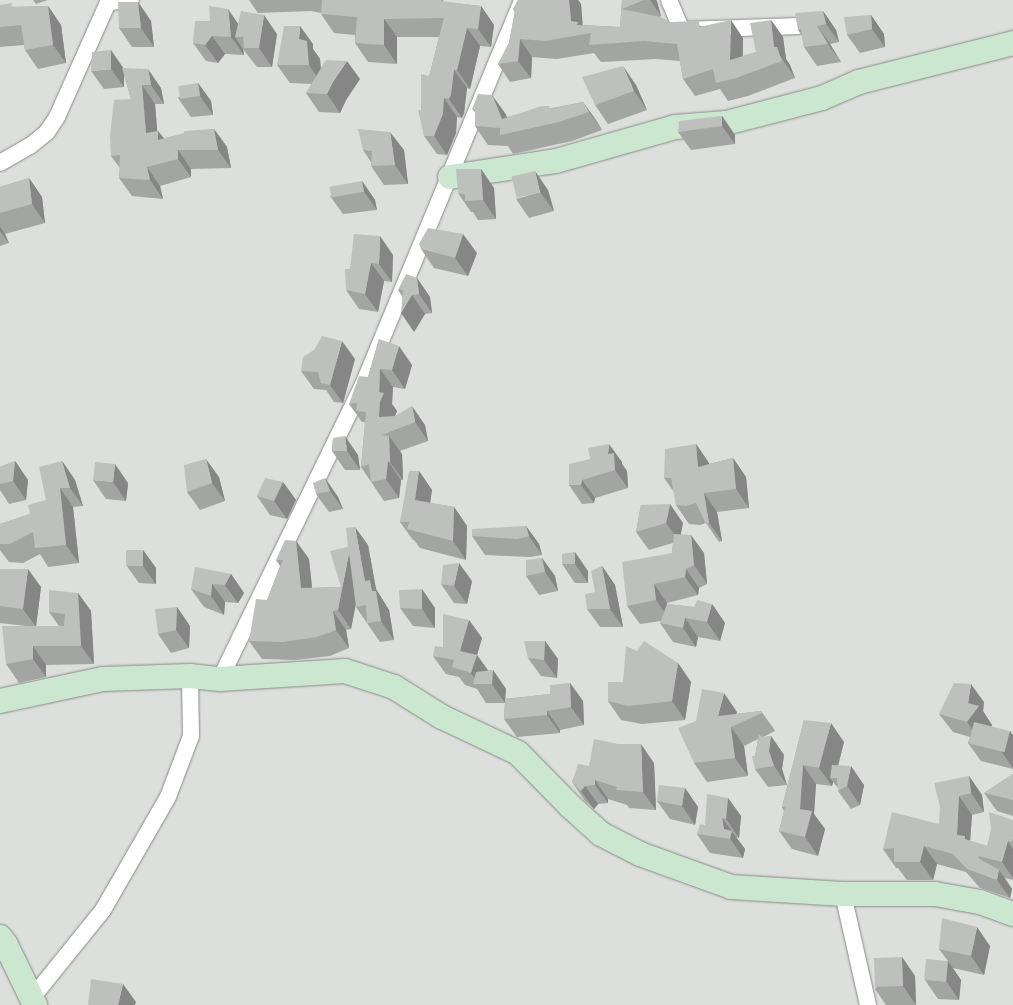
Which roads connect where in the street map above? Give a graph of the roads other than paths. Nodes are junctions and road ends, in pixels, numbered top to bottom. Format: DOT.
graph roads {
  1 [pos="131,0"];
  2 [pos="522,0"];
  3 [pos="669,0"];
  4 [pos="109,1"];
  5 [pos="799,26"];
  6 [pos="1013,43"];
  7 [pos="1013,59"];
  8 [pos="822,98"];
  9 [pos="0,163"];
  10 [pos="450,177"];
  11 [pos="190,676"];
  12 [pos="220,679"];
  13 [pos="0,701"];
  14 [pos="843,894"];
  15 [pos="1013,914"];
  16 [pos="0,937"];
  17 [pos="34,1002"];
  18 [pos="868,1005"];
  1 -- 4 [label="street"];
  2 -- 10 [label="street"];
  3 -- 5 [label="street"];
  4 -- 9 [label="street"];
  6 -- 8 [label="street"];
  7 -- 8 [label="street"];
  8 -- 10 [label="street"];
  10 -- 12 [label="street"];
  11 -- 12 [label="street"];
  11 -- 13 [label="street"];
  11 -- 17 [label="street"];
  12 -- 14 [label="street"];
  14 -- 15 [label="street"];
  14 -- 18 [label="street"];
  16 -- 17 [label="street"];
}
